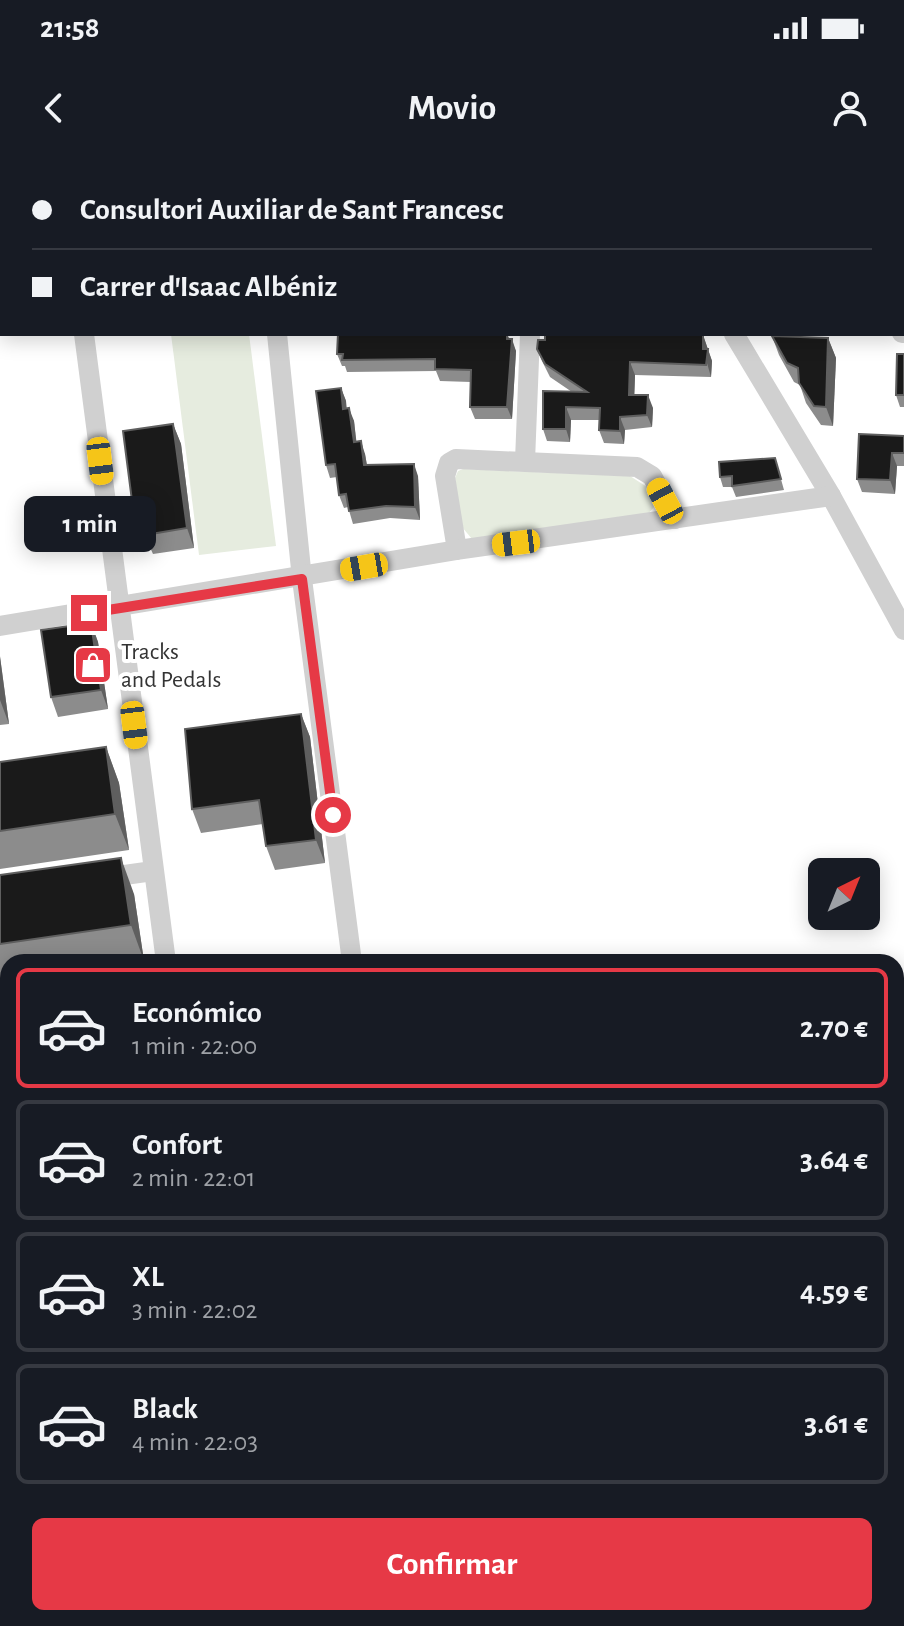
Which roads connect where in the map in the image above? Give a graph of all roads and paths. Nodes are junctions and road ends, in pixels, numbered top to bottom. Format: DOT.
graph roads {
  1 [pos="84,336"];
  2 [pos="277,336"];
  3 [pos="530,336"];
  4 [pos="735,336"];
  5 [pos="525,461"];
  6 [pos="831,496"];
  7 [pos="675,519"];
  8 [pos="457,550"];
  9 [pos="302,579"];
  10 [pos="119,608"];
  11 [pos="0,626"];
  12 [pos="904,630"];
  13 [pos="153,871"];
  14 [pos="77,882"];
  15 [pos="165,954"];
  16 [pos="351,954"];
  1 -- 10 [label="street"];
  2 -- 9 [label="street"];
  3 -- 5 [label="street"];
  4 -- 6 [label="street"];
  5 -- 7 [label="street"];
  5 -- 8 [label="street"];
  6 -- 7 [label="street"];
  6 -- 12 [label="street"];
  7 -- 8 [label="street"];
  8 -- 9 [label="street"];
  9 -- 10 [label="street"];
  9 -- 16 [label="street"];
  10 -- 11 [label="street"];
  10 -- 13 [label="street"];
  13 -- 14 [label="street"];
  13 -- 15 [label="street"];
}
